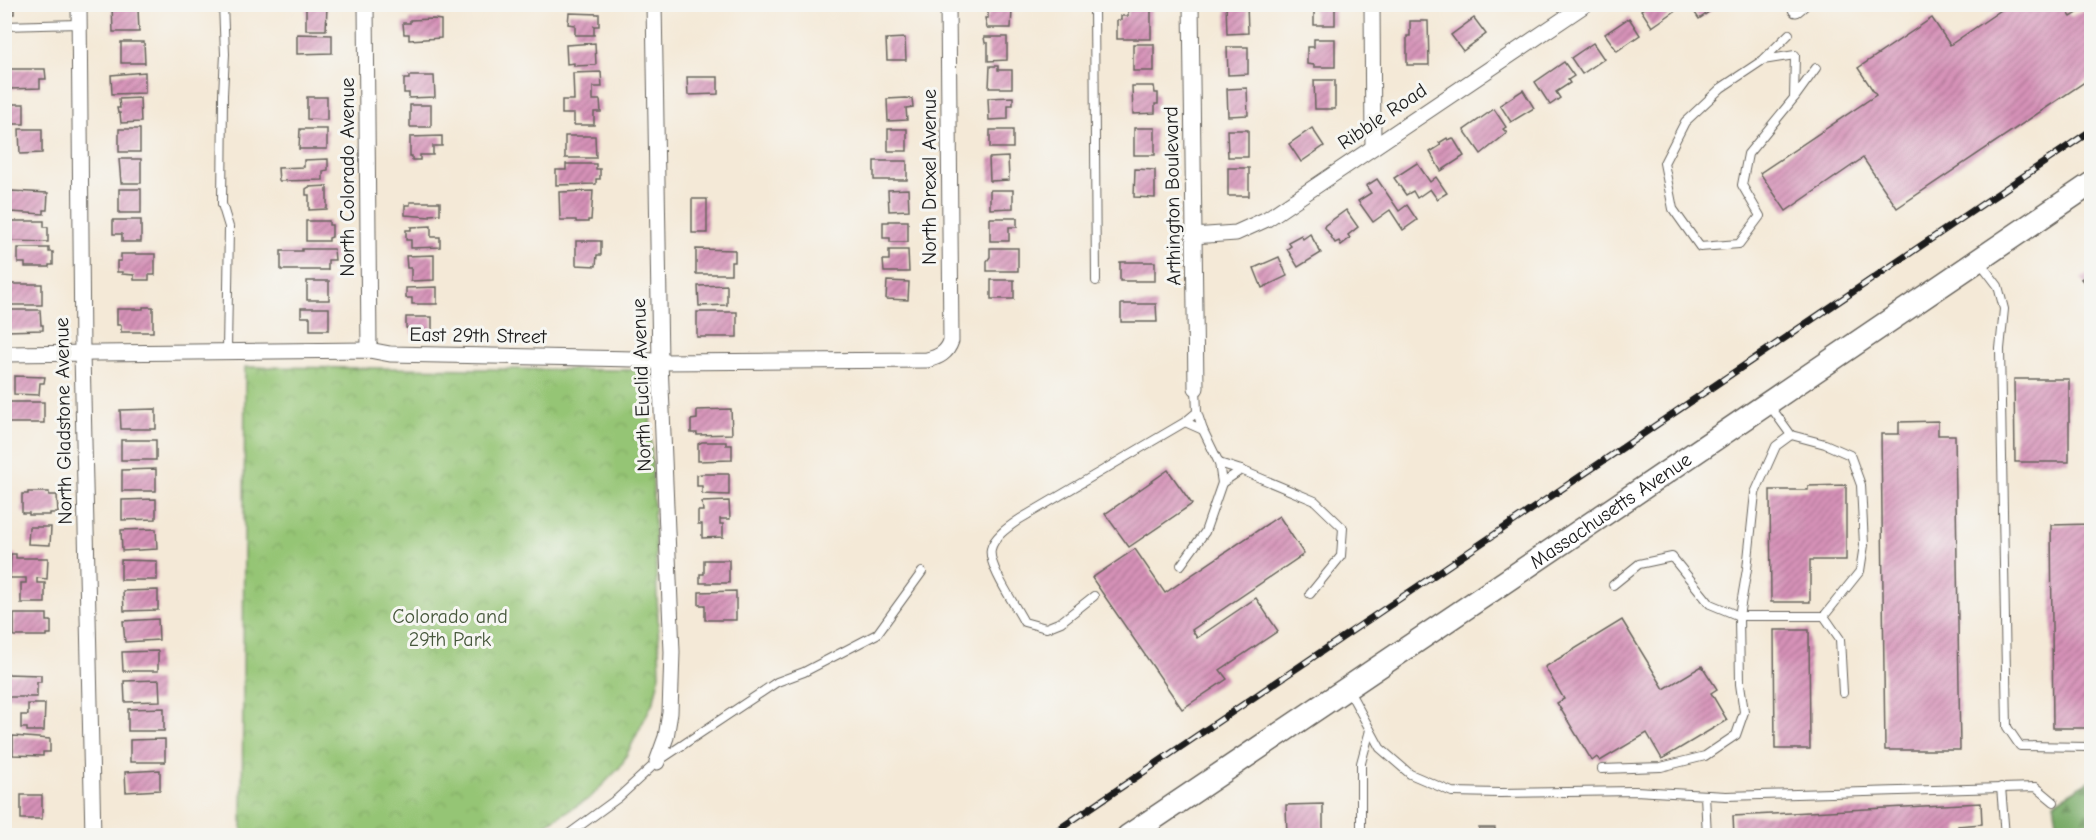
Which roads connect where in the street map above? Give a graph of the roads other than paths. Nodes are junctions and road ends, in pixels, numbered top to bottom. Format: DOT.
graph roads {
  1 [pos="79,4"];
  2 [pos="223,4"];
  3 [pos="366,4"];
  4 [pos="654,4"];
  5 [pos="948,4"];
  6 [pos="1094,4"];
  7 [pos="1191,4"];
  8 [pos="1372,4"];
  9 [pos="1561,4"];
  10 [pos="1586,4"];
  11 [pos="1561,21"];
  12 [pos="79,24"];
  13 [pos="4,26"];
  14 [pos="1789,34"];
  15 [pos="1763,60"];
  16 [pos="1815,68"];
  17 [pos="1794,98"];
  18 [pos="1373,147"];
  19 [pos="2091,183"];
  20 [pos="1192,236"];
  21 [pos="1978,260"];
  22 [pos="1096,281"];
  23 [pos="369,350"];
  24 [pos="948,350"];
  25 [pos="227,351"];
  26 [pos="82,353"];
  27 [pos="4,354"];
  28 [pos="660,362"];
  29 [pos="1196,388"];
  30 [pos="1767,403"];
  31 [pos="1197,412"];
  32 [pos="1185,422"];
  33 [pos="1203,430"];
  34 [pos="1791,435"];
  35 [pos="1219,463"];
  36 [pos="1242,470"];
  37 [pos="1222,483"];
  38 [pos="1181,565"];
  39 [pos="922,572"];
  40 [pos="1613,585"];
  41 [pos="1310,594"];
  42 [pos="1094,596"];
  43 [pos="1739,616"];
  44 [pos="1824,616"];
  45 [pos="1347,687"];
  46 [pos="1844,693"];
  47 [pos="1370,729"];
  48 [pos="2090,747"];
  49 [pos="657,762"];
  50 [pos="1602,769"];
  51 [pos="2001,788"];
  52 [pos="1705,795"];
  53 [pos="2054,802"];
  54 [pos="1140,832"];
  55 [pos="93,836"];
  56 [pos="566,836"];
  57 [pos="1361,836"];
  58 [pos="1707,836"];
  59 [pos="2005,836"];
  1 -- 12 [label="street, North Gladstone Avenue"];
  2 -- 25 [label="lane"];
  3 -- 23 [label="street, North Colorado Avenue"];
  4 -- 28 [label="street, North Euclid Avenue"];
  5 -- 24 [label="street, North Drexel Avenue"];
  6 -- 22 [label="lane"];
  7 -- 20 [label="street, Arthington Boulevard"];
  8 -- 18 [label="street"];
  9 -- 11 [label="street"];
  10 -- 11 [label="street, Ribble Road"];
  11 -- 18 [label="street, Ribble Road"];
  12 -- 13 [label="lane"];
  12 -- 26 [label="street, North Gladstone Avenue"];
  14 -- 15 [label="lane"];
  15 -- 17 [label="lane"];
  15 -- 17 [label="lane"];
  16 -- 17 [label="lane"];
  18 -- 20 [label="street, Ribble Road"];
  19 -- 21 [label="main road, Massachusetts Avenue"];
  20 -- 29 [label="street, Arthington Boulevard"];
  21 -- 30 [label="main road, Massachusetts Avenue"];
  21 -- 48 [label="lane"];
  23 -- 25 [label="street, East 29th Street"];
  23 -- 28 [label="street, East 29th Street"];
  24 -- 28 [label="street, East 29th Street"];
  25 -- 26 [label="street, East 29th Street"];
  26 -- 27 [label="street, East 29th Street"];
  26 -- 55 [label="street, North Gladstone Avenue"];
  28 -- 49 [label="street, North Euclid Avenue"];
  29 -- 31 [label="lane"];
  30 -- 34 [label="lane"];
  30 -- 45 [label="main road, Massachusetts Avenue"];
  31 -- 32 [label="lane"];
  31 -- 33 [label="lane"];
  32 -- 33 [label="lane"];
  32 -- 42 [label="lane"];
  33 -- 35 [label="lane"];
  34 -- 43 [label="lane"];
  34 -- 44 [label="lane"];
  35 -- 36 [label="lane"];
  35 -- 37 [label="lane"];
  36 -- 37 [label="lane"];
  36 -- 41 [label="lane"];
  37 -- 38 [label="lane"];
  39 -- 49 [label="lane"];
  40 -- 43 [label="lane"];
  43 -- 44 [label="lane"];
  43 -- 50 [label="lane"];
  44 -- 46 [label="lane"];
  45 -- 47 [label="lane"];
  45 -- 54 [label="main road, Massachusetts Avenue"];
  47 -- 52 [label="lane"];
  47 -- 57 [label="lane"];
  49 -- 56 [label="lane"];
  51 -- 52 [label="lane"];
  51 -- 53 [label="lane"];
  51 -- 59 [label="lane"];
  52 -- 58 [label="lane"];
}
